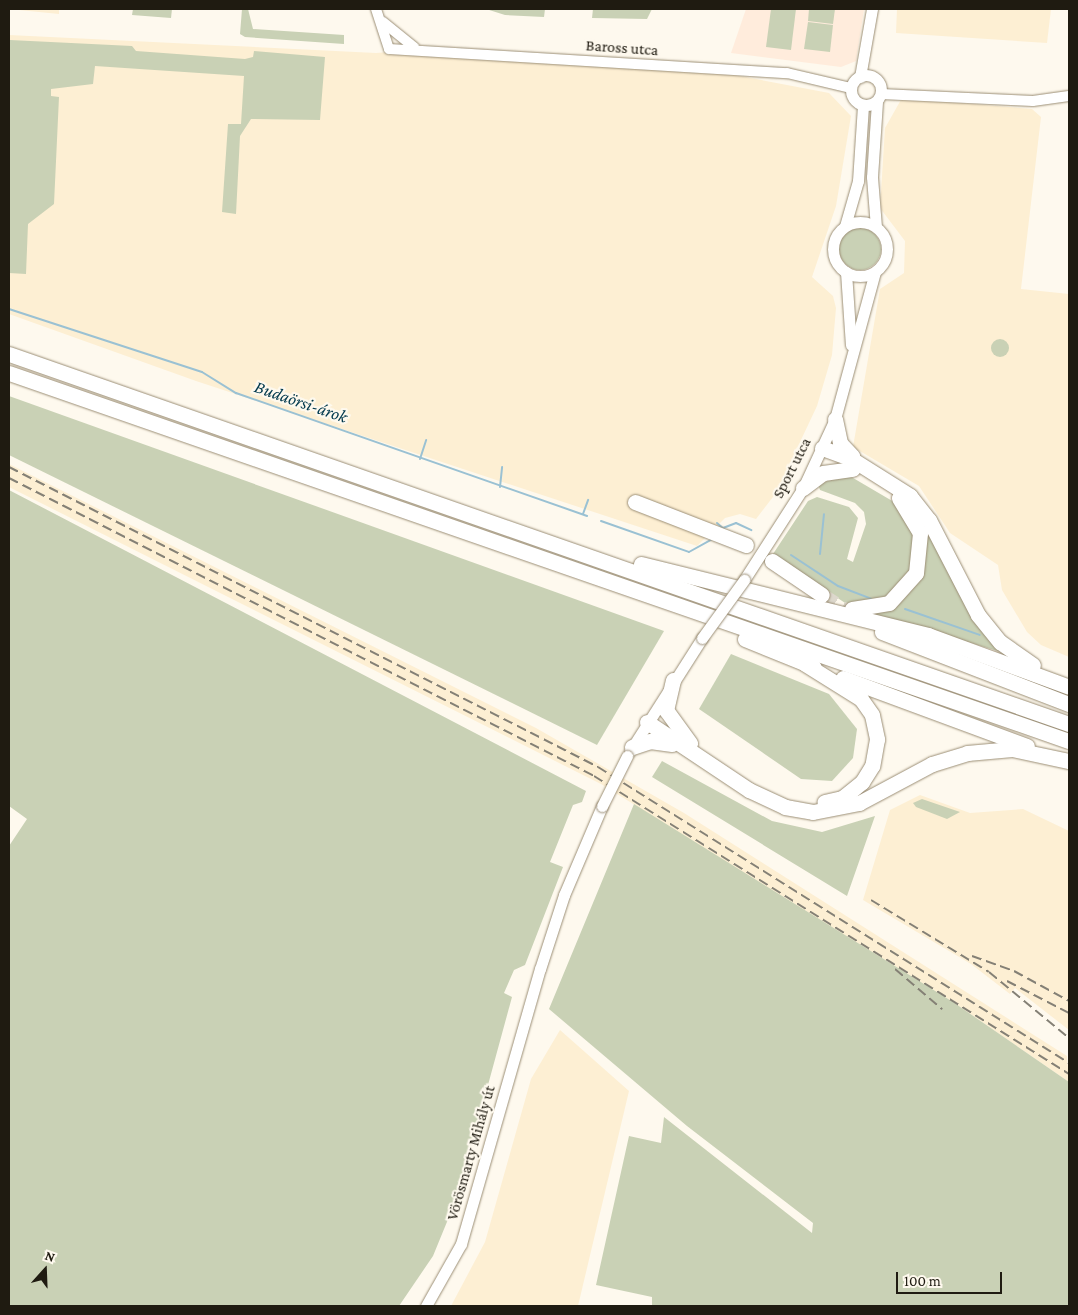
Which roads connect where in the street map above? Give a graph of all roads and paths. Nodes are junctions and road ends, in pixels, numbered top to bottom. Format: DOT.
graph roads {
  1 [pos="376,9"];
  2 [pos="872,9"];
  3 [pos="382,22"];
  4 [pos="868,42"];
  5 [pos="416,48"];
  6 [pos="872,76"];
  7 [pos="860,77"];
  8 [pos="851,88"];
  9 [pos="1069,96"];
  10 [pos="879,98"];
  11 [pos="863,105"];
  12 [pos="845,226"];
  13 [pos="876,227"];
  14 [pos="846,272"];
  15 [pos="875,272"];
  16 [pos="9,354"];
  17 [pos="851,362"];
  18 [pos="9,373"];
  19 [pos="835,419"];
  20 [pos="822,448"];
  21 [pos="859,468"];
  22 [pos="803,488"];
  23 [pos="635,502"];
  24 [pos="746,545"];
  25 [pos="566,549"];
  26 [pos="772,562"];
  27 [pos="820,601"];
  28 [pos="703,615"];
  29 [pos="882,632"];
  30 [pos="805,664"];
  31 [pos="674,680"];
  32 [pos="1069,687"];
  33 [pos="1069,704"];
  34 [pos="647,722"];
  35 [pos="1069,724"];
  36 [pos="1069,741"];
  37 [pos="684,745"];
  38 [pos="630,752"];
  39 [pos="1069,761"];
  40 [pos="602,806"];
  41 [pos="426,1306"];
  1 -- 3 [label="street"];
  2 -- 4 [label="main road"];
  3 -- 5 [label="street"];
  3 -- 5 [label="street, Baross utca"];
  4 -- 6 [label="main road"];
  4 -- 7 [label="main road"];
  5 -- 8 [label="street, Baross utca"];
  6 -- 7 [label="main road"];
  6 -- 10 [label="main road"];
  7 -- 8 [label="main road"];
  8 -- 11 [label="main road"];
  9 -- 10 [label="street"];
  10 -- 11 [label="main road"];
  10 -- 13 [label="main road"];
  11 -- 12 [label="main road"];
  12 -- 13 [label="main road"];
  12 -- 14 [label="main road"];
  13 -- 15 [label="main road"];
  14 -- 15 [label="main road"];
  14 -- 17 [label="main road, Sport utca"];
  15 -- 17 [label="main road, Sport utca"];
  16 -- 25 [label="highway"];
  17 -- 19 [label="main road, Sport utca"];
  18 -- 28 [label="highway"];
  19 -- 20 [label="main road, Sport utca"];
  19 -- 21 [label="highway"];
  20 -- 21 [label="highway"];
  20 -- 22 [label="main road, Sport utca"];
  21 -- 22 [label="highway"];
  21 -- 27 [label="highway"];
  21 -- 32 [label="highway"];
  22 -- 31 [label="main road, Sport utca, bridge"];
  23 -- 24 [label="highway"];
  25 -- 27 [label="highway"];
  25 -- 35 [label="highway"];
  26 -- 27 [label="highway"];
  27 -- 32 [label="highway"];
  28 -- 30 [label="highway"];
  28 -- 36 [label="highway"];
  29 -- 33 [label="highway"];
  30 -- 37 [label="highway"];
  30 -- 39 [label="highway"];
  31 -- 34 [label="main road, Sport utca"];
  31 -- 37 [label="highway"];
  34 -- 37 [label="highway"];
  34 -- 38 [label="main road, Sport utca"];
  37 -- 38 [label="highway"];
  37 -- 39 [label="highway"];
  38 -- 40 [label="main road, Sport utca, bridge"];
  40 -- 41 [label="main road, Vörösmarty Mihály út"];
}
